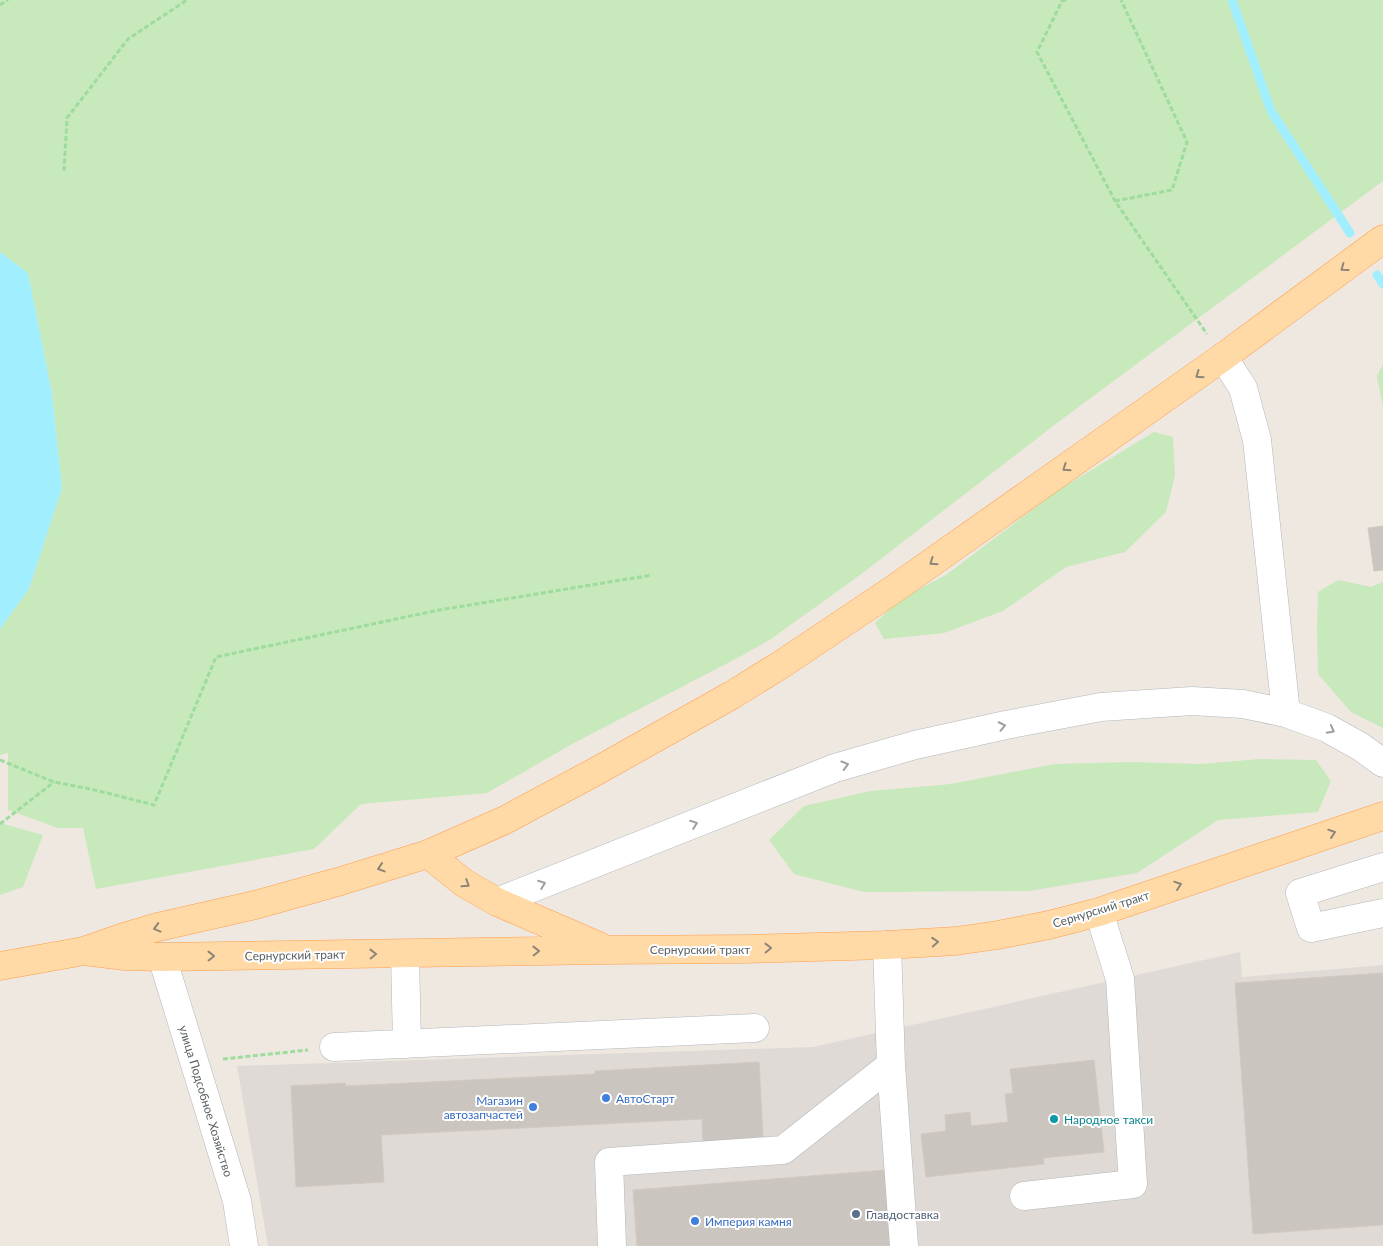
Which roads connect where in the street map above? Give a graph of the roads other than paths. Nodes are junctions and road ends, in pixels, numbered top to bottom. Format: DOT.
graph roads {
  1 [pos="1383,239"];
  2 [pos="1223,357"];
  3 [pos="1286,713"];
  4 [pos="1383,762"];
  5 [pos="1383,816"];
  6 [pos="428,854"];
  7 [pos="1383,867"];
  8 [pos="497,902"];
  9 [pos="1099,912"];
  10 [pos="1383,913"];
  11 [pos="887,945"];
  12 [pos="606,950"];
  13 [pos="84,951"];
  14 [pos="405,954"];
  15 [pos="162,957"];
  16 [pos="0,966"];
  17 [pos="755,1028"];
  18 [pos="407,1044"];
  19 [pos="334,1047"];
  20 [pos="891,1065"];
  21 [pos="1024,1196"];
  22 [pos="244,1246"];
  23 [pos="612,1246"];
  24 [pos="904,1246"];
  1 -- 2 [label="main road, one-way"];
  2 -- 3 [label="lane"];
  2 -- 6 [label="main road, one-way"];
  3 -- 4 [label="lane, one-way"];
  8 -- 3 [label="lane, one-way"];
  9 -- 5 [label="main road, Сернурский тракт, one-way"];
  6 -- 8 [label="main road, one-way"];
  6 -- 13 [label="main road, one-way"];
  7 -- 10 [label="lane"];
  8 -- 12 [label="main road"];
  11 -- 9 [label="main road, Сернурский тракт, one-way"];
  9 -- 21 [label="lane"];
  12 -- 11 [label="main road, Сернурский тракт, one-way"];
  11 -- 20 [label="lane"];
  14 -- 12 [label="main road, Сернурский тракт, one-way"];
  13 -- 15 [label="main road, Сернурский тракт"];
  13 -- 16 [label="main road, Сернурский тракт"];
  15 -- 14 [label="main road, Сернурский тракт, one-way"];
  14 -- 18 [label="lane"];
  15 -- 22 [label="lane, улица Подсобное Хозяйство"];
  17 -- 18 [label="lane"];
  18 -- 19 [label="lane"];
  20 -- 23 [label="lane"];
  20 -- 24 [label="lane"];
}
